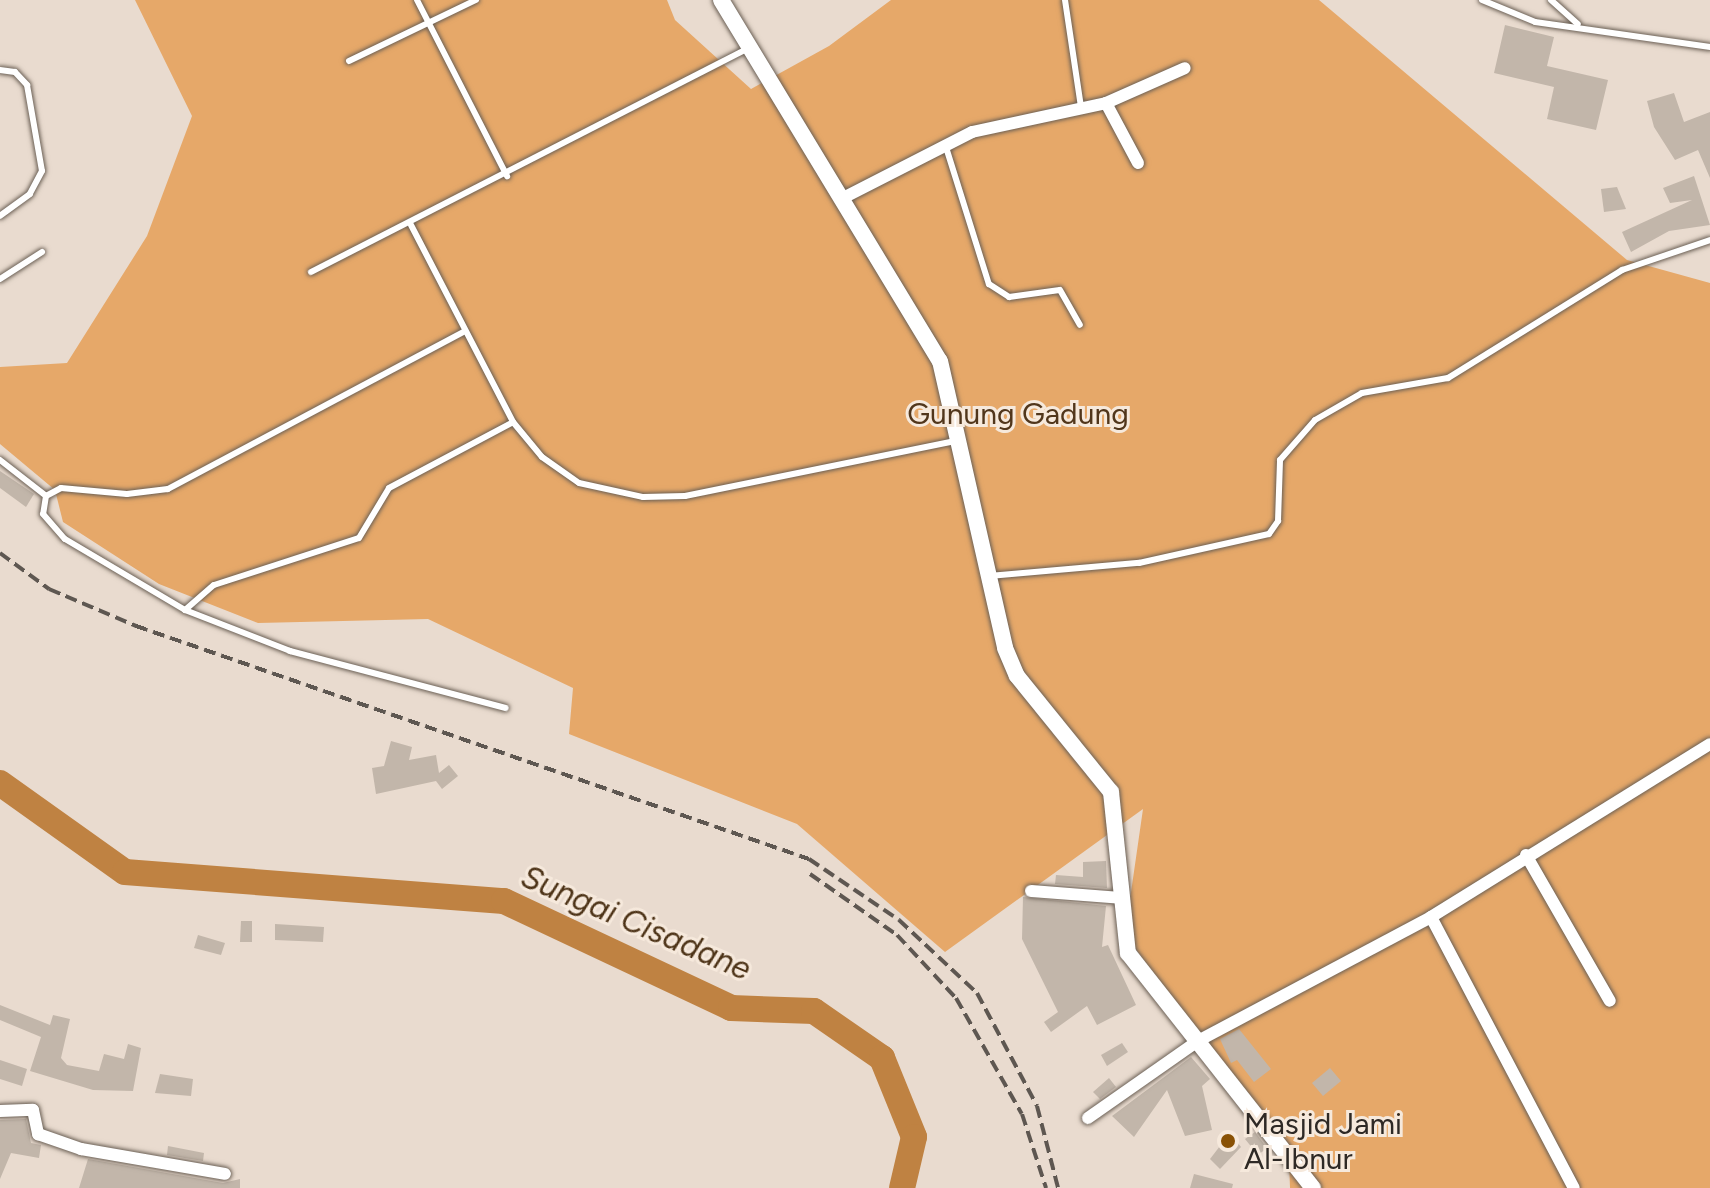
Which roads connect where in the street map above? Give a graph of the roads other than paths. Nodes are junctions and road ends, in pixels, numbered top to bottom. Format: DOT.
graph roads {
  1 [pos="417,0"];
  2 [pos="476,0"];
  3 [pos="721,0"];
  4 [pos="1065,0"];
  5 [pos="1482,0"];
  6 [pos="1551,0"];
  7 [pos="428,21"];
  8 [pos="1578,24"];
  9 [pos="1710,47"];
  10 [pos="746,49"];
  11 [pos="349,61"];
  12 [pos="1185,68"];
  13 [pos="0,70"];
  14 [pos="1106,103"];
  15 [pos="1081,111"];
  16 [pos="945,144"];
  17 [pos="1138,163"];
  18 [pos="507,176"];
  19 [pos="841,199"];
  20 [pos="0,216"];
  21 [pos="411,225"];
  22 [pos="1710,240"];
  23 [pos="42,252"];
  24 [pos="311,272"];
  25 [pos="0,279"];
  26 [pos="1080,325"];
  27 [pos="465,331"];
  28 [pos="513,422"];
  29 [pos="959,441"];
  30 [pos="0,460"];
  31 [pos="46,496"];
  32 [pos="986,576"];
  33 [pos="185,610"];
  34 [pos="506,708"];
  35 [pos="1710,744"];
  36 [pos="1526,855"];
  37 [pos="1031,891"];
  38 [pos="1121,898"];
  39 [pos="1431,917"];
  40 [pos="1610,1001"];
  41 [pos="1198,1041"];
  42 [pos="0,1111"];
  43 [pos="1088,1118"];
  44 [pos="225,1174"];
  45 [pos="1313,1188"];
  46 [pos="1574,1188"];
  1 -- 7 [label="lane"];
  2 -- 7 [label="lane"];
  3 -- 10 [label="street"];
  4 -- 15 [label="lane"];
  5 -- 8 [label="lane"];
  6 -- 8 [label="lane"];
  7 -- 11 [label="lane"];
  7 -- 18 [label="lane"];
  8 -- 9 [label="lane"];
  10 -- 18 [label="lane"];
  10 -- 19 [label="street"];
  12 -- 14 [label="street"];
  13 -- 20 [label="lane"];
  14 -- 15 [label="street"];
  14 -- 17 [label="street"];
  15 -- 16 [label="street"];
  16 -- 19 [label="street"];
  16 -- 26 [label="lane"];
  18 -- 21 [label="lane"];
  19 -- 29 [label="street"];
  21 -- 24 [label="lane"];
  21 -- 27 [label="lane"];
  22 -- 32 [label="lane"];
  23 -- 25 [label="lane"];
  27 -- 28 [label="lane"];
  27 -- 31 [label="lane"];
  28 -- 29 [label="lane"];
  28 -- 33 [label="lane"];
  29 -- 32 [label="street"];
  30 -- 31 [label="lane"];
  31 -- 33 [label="lane"];
  32 -- 38 [label="street"];
  33 -- 34 [label="lane"];
  35 -- 36 [label="street"];
  36 -- 39 [label="street"];
  36 -- 40 [label="street"];
  37 -- 38 [label="street"];
  38 -- 41 [label="street"];
  39 -- 41 [label="street"];
  39 -- 46 [label="street"];
  41 -- 43 [label="street"];
  41 -- 45 [label="street"];
  42 -- 44 [label="street"];
}
